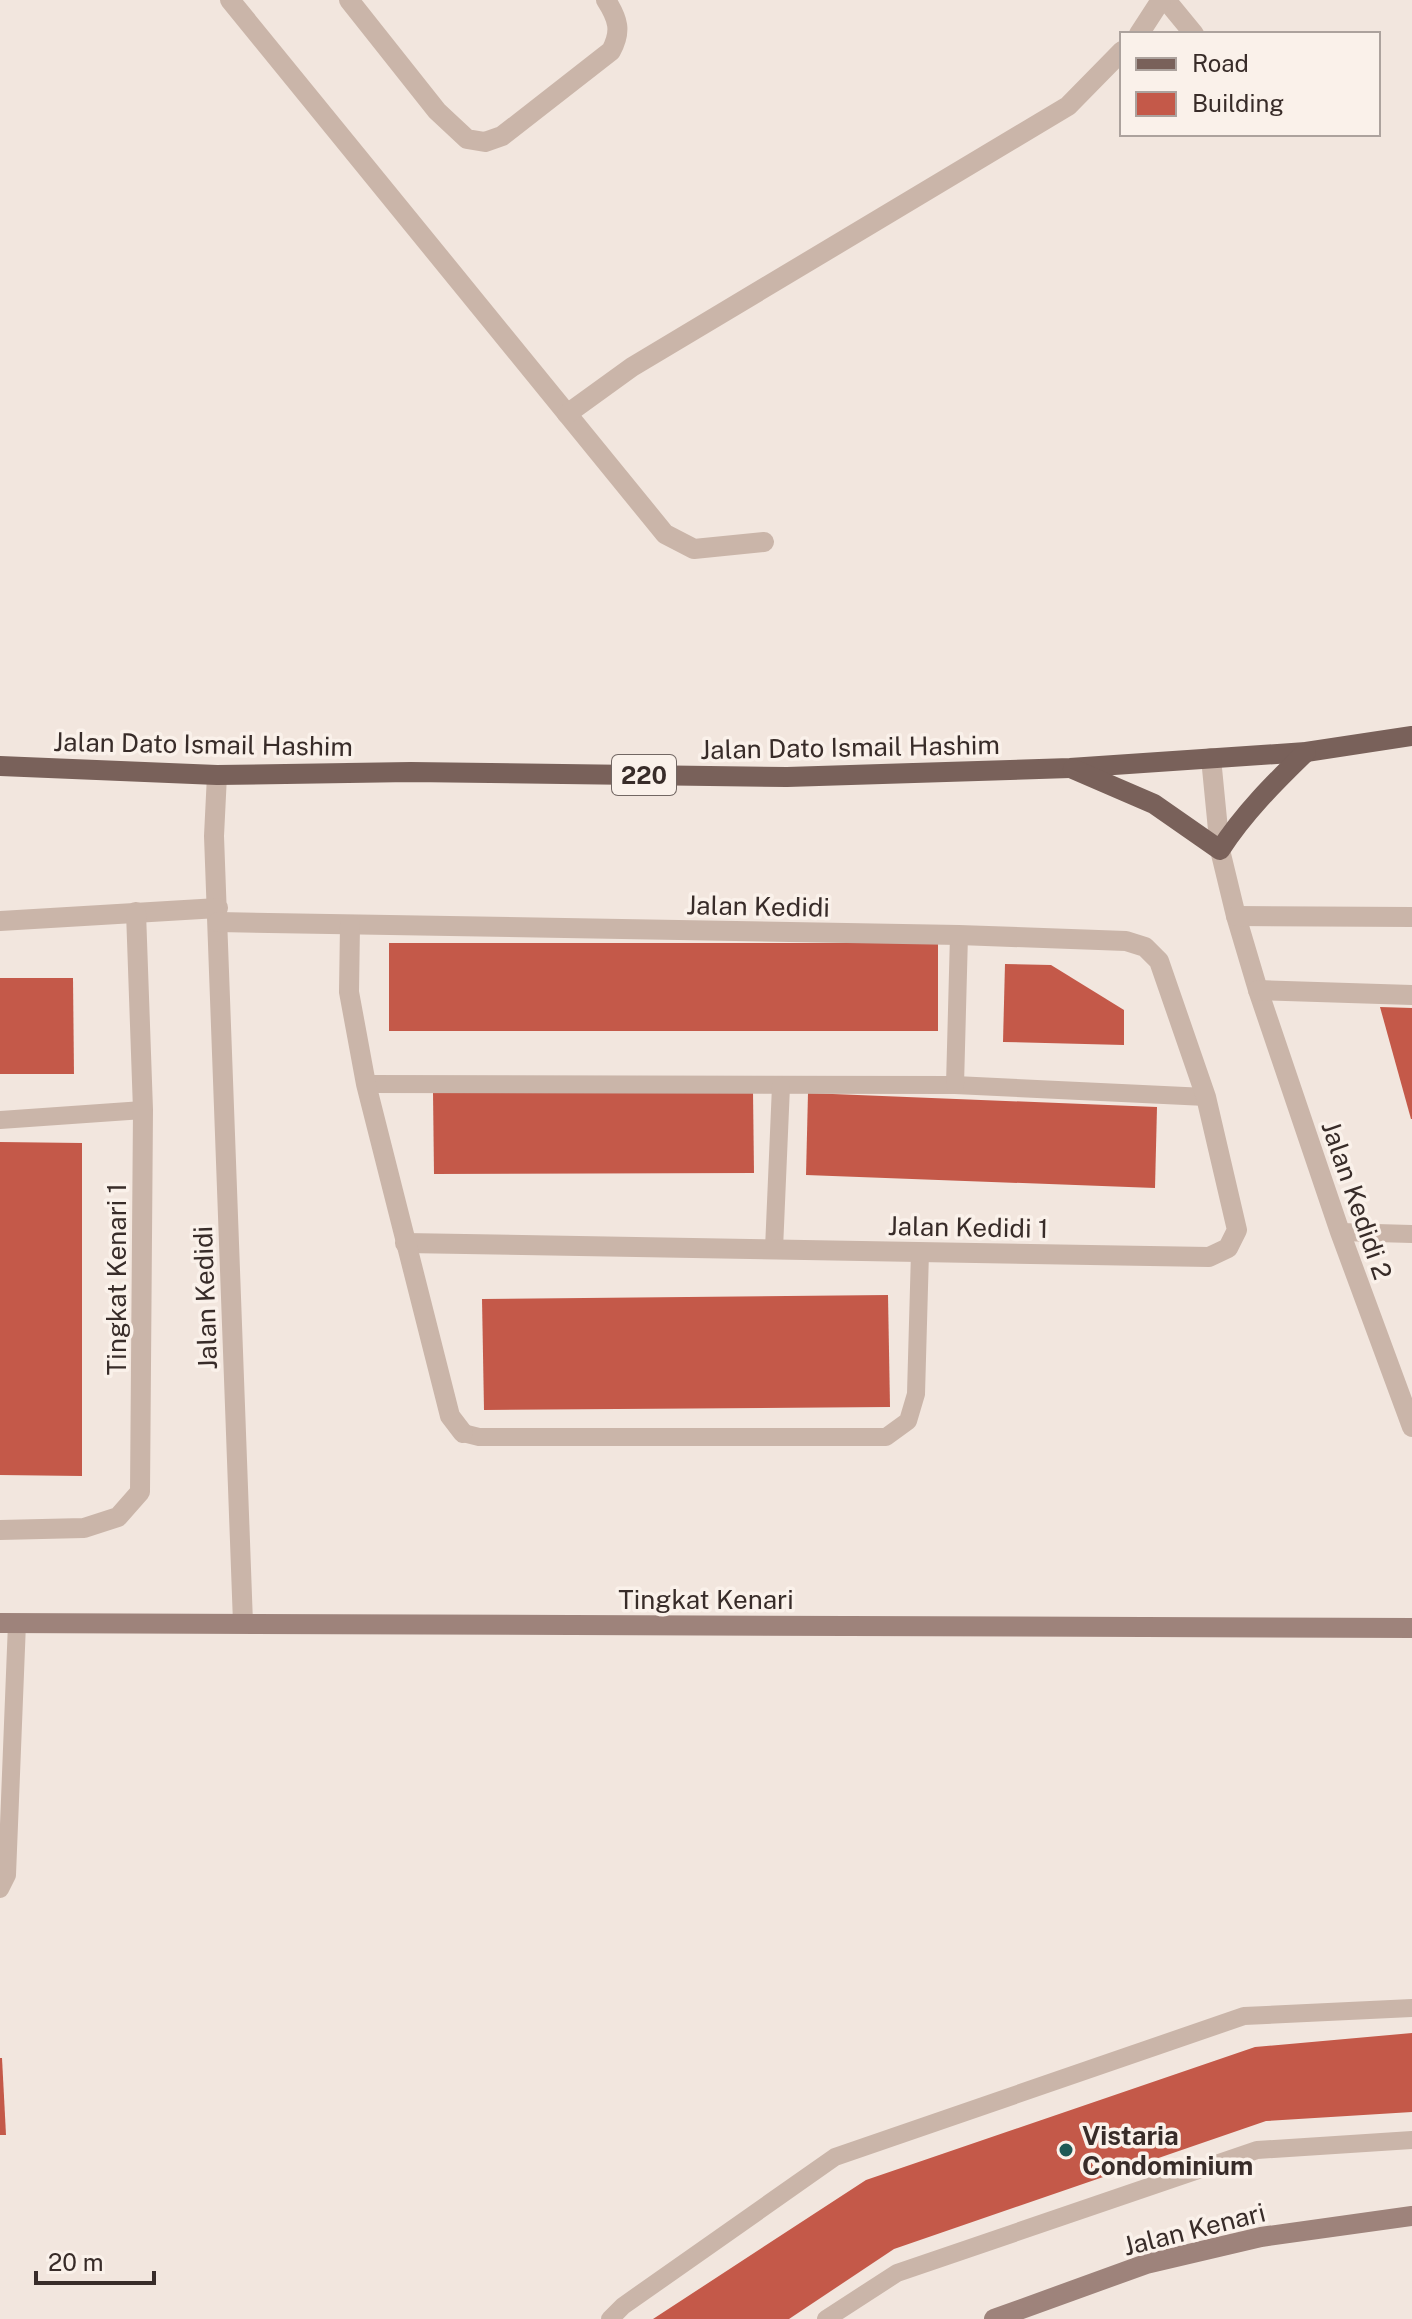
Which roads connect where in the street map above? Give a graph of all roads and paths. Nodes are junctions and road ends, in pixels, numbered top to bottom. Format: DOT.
graph roads {
  1 [pos="230,0"];
  2 [pos="349,0"];
  3 [pos="606,0"];
  4 [pos="1163,0"];
  5 [pos="1140,32"];
  6 [pos="1192,32"];
  7 [pos="1120,53"];
  8 [pos="567,414"];
  9 [pos="764,542"];
  10 [pos="1412,736"];
  11 [pos="1306,752"];
  12 [pos="1211,758"];
  13 [pos="0,766"];
  14 [pos="1070,768"];
  15 [pos="217,775"];
  16 [pos="1220,850"];
  17 [pos="136,912"];
  18 [pos="218,915"];
  19 [pos="1236,916"];
  20 [pos="1412,917"];
  21 [pos="0,921"];
  22 [pos="350,925"];
  23 [pos="959,935"];
  24 [pos="1159,961"];
  25 [pos="1258,990"];
  26 [pos="1412,995"];
  27 [pos="366,1084"];
  28 [pos="955,1085"];
  29 [pos="781,1086"];
  30 [pos="1206,1097"];
  31 [pos="143,1110"];
  32 [pos="0,1120"];
  33 [pos="1340,1232"];
  34 [pos="1412,1234"];
  35 [pos="405,1243"];
  36 [pos="774,1249"];
  37 [pos="920,1252"];
  38 [pos="1412,1427"];
  39 [pos="463,1433"];
  40 [pos="0,1530"];
  41 [pos="8,1623"];
  42 [pos="243,1623"];
  43 [pos="1412,1628"];
  44 [pos="0,1889"];
  45 [pos="1412,2008"];
  46 [pos="1412,2140"];
  47 [pos="1412,2216"];
  48 [pos="610,2319"];
  49 [pos="826,2319"];
  50 [pos="994,2319"];
  1 -- 8 [label="street"];
  2 -- 3 [label="street"];
  4 -- 5 [label="street"];
  4 -- 6 [label="street"];
  7 -- 8 [label="street"];
  8 -- 9 [label="street"];
  10 -- 11 [label="main road, Jalan Dato Ismail Hashim / 220"];
  11 -- 12 [label="main road, Jalan Dato Ismail Hashim / 220"];
  11 -- 16 [label="main road"];
  12 -- 14 [label="main road, Jalan Dato Ismail Hashim / 220"];
  12 -- 16 [label="street, Jalan Kedidi 2"];
  13 -- 15 [label="main road, Jalan Dato Ismail Hashim / 220"];
  14 -- 15 [label="main road, Jalan Dato Ismail Hashim / 220"];
  14 -- 16 [label="main road"];
  15 -- 18 [label="street, Jalan Kedidi"];
  16 -- 19 [label="street, Jalan Kedidi 2"];
  17 -- 18 [label="street"];
  17 -- 21 [label="street"];
  17 -- 31 [label="street, Tingkat Kenari 1"];
  18 -- 22 [label="street, Jalan Kedidi"];
  18 -- 42 [label="street, Jalan Kedidi"];
  19 -- 20 [label="street"];
  19 -- 25 [label="street, Jalan Kedidi 2"];
  22 -- 23 [label="street, Jalan Kedidi"];
  22 -- 27 [label="street"];
  23 -- 24 [label="street, Jalan Kedidi"];
  23 -- 28 [label="lane"];
  24 -- 30 [label="street, Jalan Kedidi 1"];
  25 -- 26 [label="street"];
  25 -- 33 [label="street, Jalan Kedidi 2"];
  27 -- 29 [label="lane"];
  27 -- 35 [label="street"];
  28 -- 29 [label="lane"];
  28 -- 30 [label="lane"];
  29 -- 36 [label="lane"];
  30 -- 37 [label="street, Jalan Kedidi 1"];
  31 -- 32 [label="lane"];
  31 -- 40 [label="street, Tingkat Kenari 1"];
  33 -- 34 [label="lane"];
  33 -- 38 [label="street, Jalan Kedidi 2"];
  35 -- 36 [label="street, Jalan Kedidi 1"];
  35 -- 39 [label="street"];
  36 -- 37 [label="street, Jalan Kedidi 1"];
  37 -- 39 [label="lane"];
  41 -- 42 [label="street, Tingkat Kenari"];
  41 -- 44 [label="lane"];
  42 -- 43 [label="street, Tingkat Kenari"];
  45 -- 48 [label="lane"];
  46 -- 49 [label="lane"];
  47 -- 50 [label="street, Jalan Kenari"];
}
